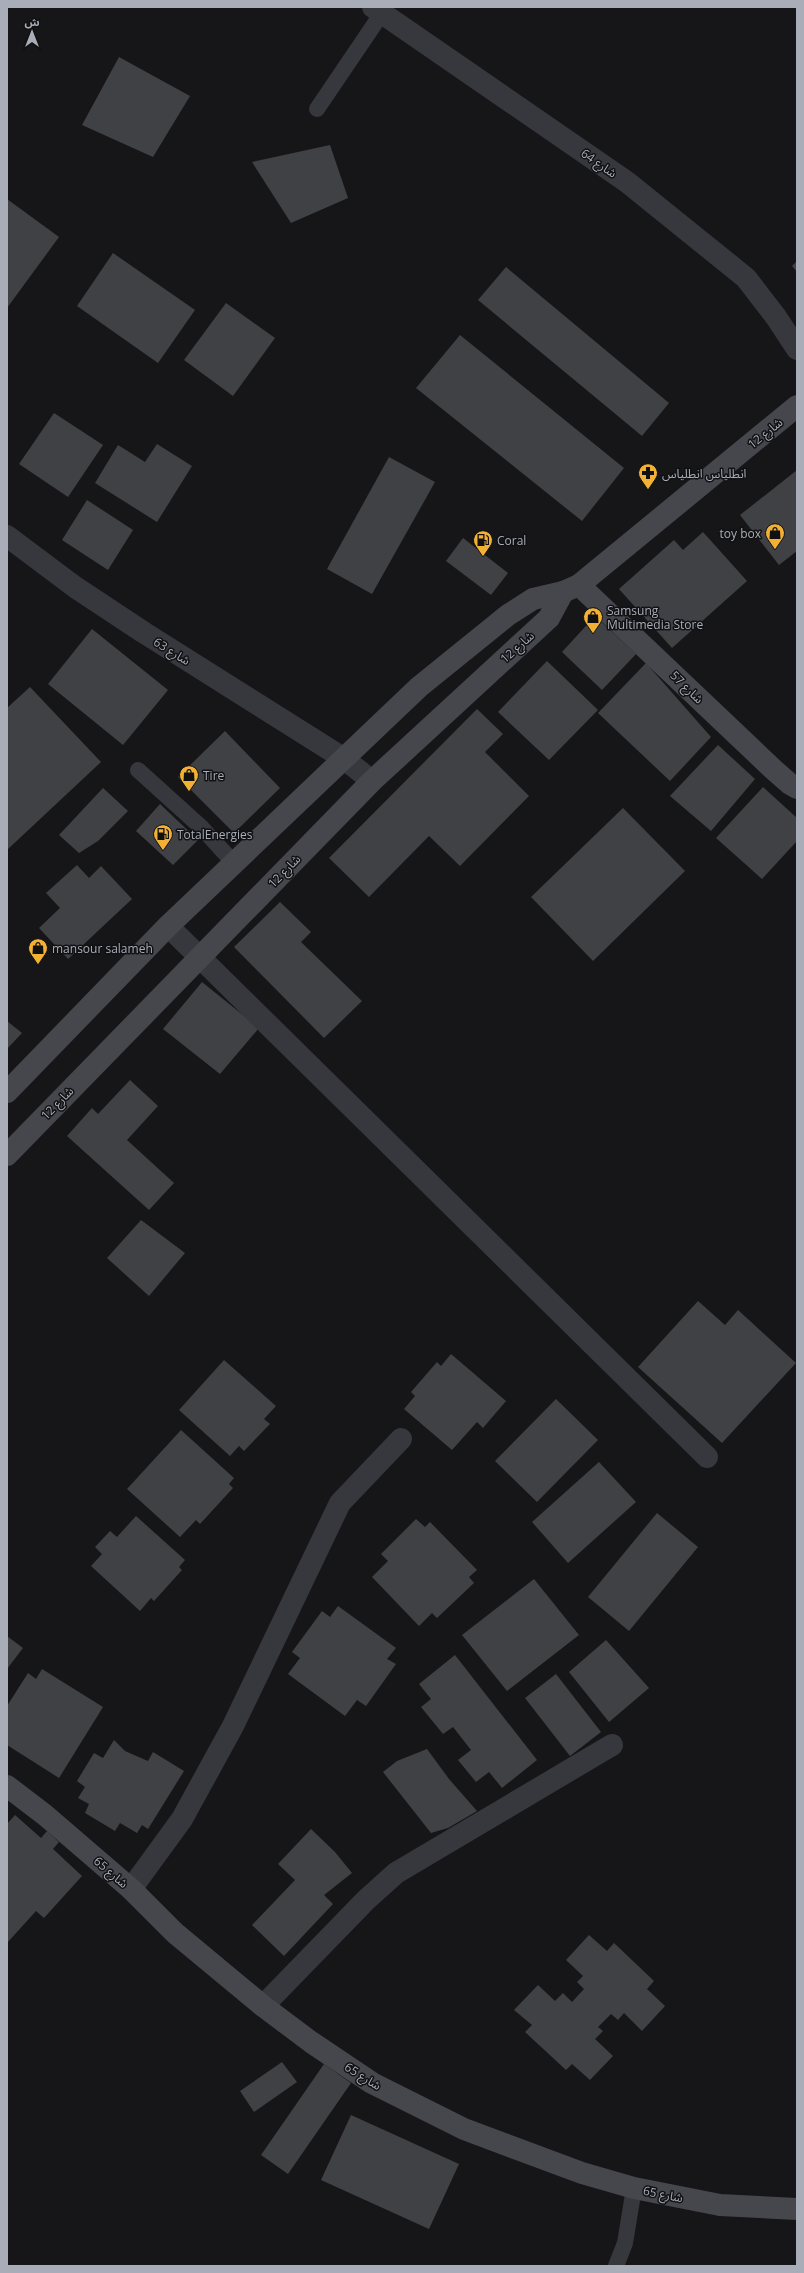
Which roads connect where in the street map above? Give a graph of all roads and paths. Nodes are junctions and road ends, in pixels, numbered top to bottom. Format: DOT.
graph roads {
  1 [pos="377,10"];
  2 [pos="317,109"];
  3 [pos="797,349"];
  4 [pos="797,406"];
  5 [pos="7,536"];
  6 [pos="571,588"];
  7 [pos="343,758"];
  8 [pos="138,770"];
  9 [pos="372,781"];
  10 [pos="797,788"];
  11 [pos="234,863"];
  12 [pos="168,926"];
  13 [pos="199,957"];
  14 [pos="7,1092"];
  15 [pos="7,1155"];
  16 [pos="401,1439"];
  17 [pos="707,1457"];
  18 [pos="612,1745"];
  19 [pos="7,1786"];
  20 [pos="131,1889"];
  21 [pos="263,2006"];
  22 [pos="634,2188"];
  23 [pos="797,2209"];
  24 [pos="616,2266"];
  1 -- 2 [label="lane"];
  1 -- 3 [label="street, شارع 64"];
  4 -- 6 [label="street, شارع 12"];
  5 -- 7 [label="street, شارع 63"];
  6 -- 7 [label="street, شارع 12"];
  6 -- 9 [label="street, شارع 12"];
  6 -- 10 [label="street, شارع 57"];
  7 -- 9 [label="street, شارع 63"];
  7 -- 11 [label="street, شارع 12"];
  8 -- 11 [label="lane"];
  9 -- 13 [label="street, شارع 12"];
  11 -- 12 [label="street, شارع 12"];
  12 -- 13 [label="street"];
  12 -- 14 [label="street, شارع 12"];
  13 -- 15 [label="street, شارع 12"];
  13 -- 17 [label="street"];
  16 -- 20 [label="street"];
  18 -- 21 [label="street"];
  19 -- 20 [label="street, شارع 65"];
  20 -- 21 [label="street, شارع 65"];
  21 -- 22 [label="street, شارع 65"];
  22 -- 23 [label="street, شارع 65"];
  22 -- 24 [label="lane"];
}
